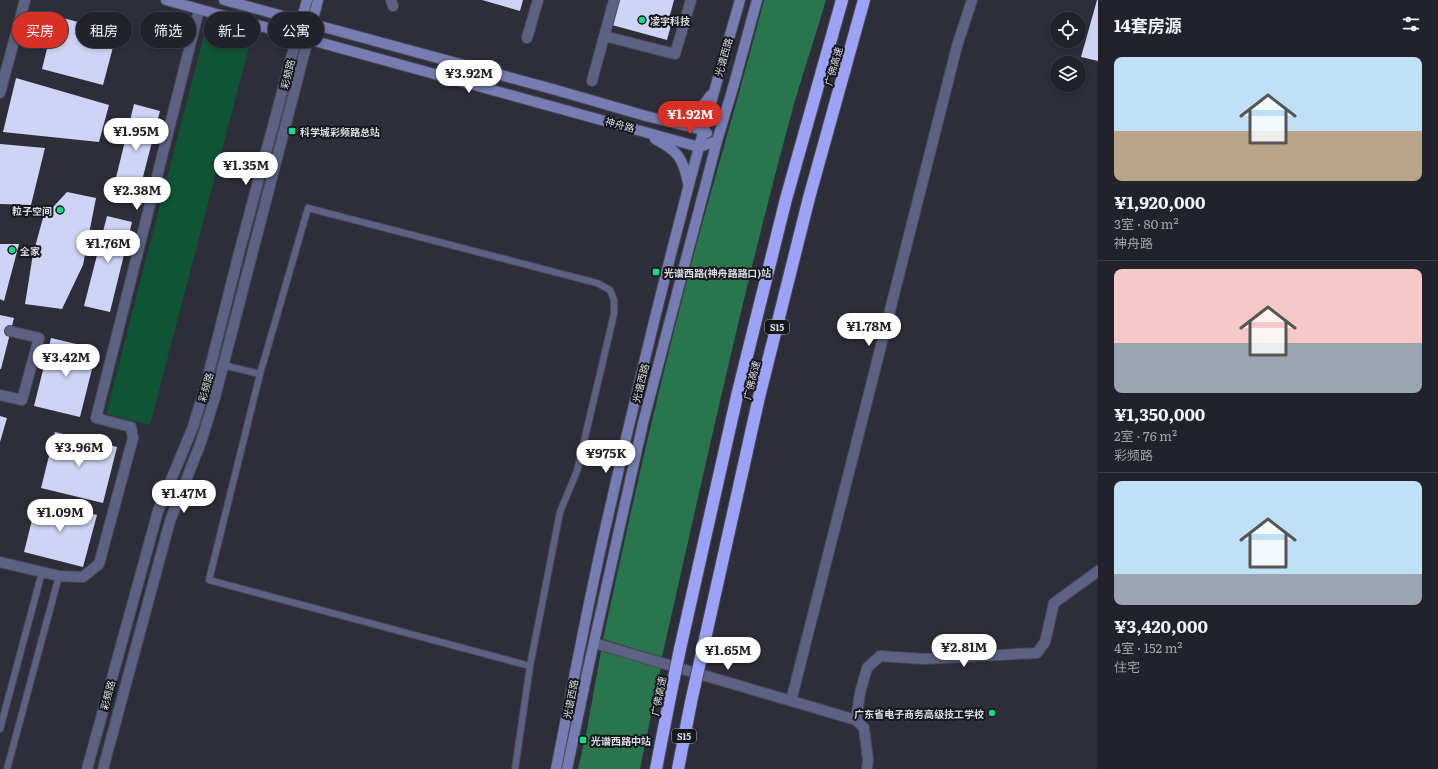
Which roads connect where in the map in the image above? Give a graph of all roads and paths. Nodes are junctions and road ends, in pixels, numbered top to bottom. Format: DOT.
graph roads {
  1 [pos="25,0"];
  2 [pos="166,0"];
  3 [pos="224,0"];
  4 [pos="307,0"];
  5 [pos="318,0"];
  6 [pos="538,0"];
  7 [pos="614,0"];
  8 [pos="691,0"];
  9 [pos="740,0"];
  10 [pos="757,0"];
  11 [pos="842,0"];
  12 [pos="864,0"];
  13 [pos="972,0"];
  14 [pos="199,10"];
  15 [pos="268,12"];
  16 [pos="304,12"];
  17 [pos="315,12"];
  18 [pos="324,26"];
  19 [pos="268,28"];
  20 [pos="604,36"];
  21 [pos="527,38"];
  22 [pos="324,43"];
  23 [pos="294,48"];
  24 [pos="306,48"];
  25 [pos="592,81"];
  26 [pos="714,90"];
  27 [pos="0,94"];
  28 [pos="646,116"];
  29 [pos="636,128"];
  30 [pos="703,130"];
  31 [pos="716,141"];
  32 [pos="699,147"];
  33 [pos="689,187"];
  34 [pos="10,331"];
  35 [pos="223,365"];
  36 [pos="260,374"];
  37 [pos="0,395"];
  38 [pos="0,562"];
  39 [pos="1098,571"];
  40 [pos="42,572"];
  41 [pos="59,576"];
  42 [pos="594,643"];
  43 [pos="530,666"];
  44 [pos="791,701"];
  45 [pos="856,720"];
  46 [pos="0,728"];
  47 [pos="7,769"];
  48 [pos="87,769"];
  49 [pos="103,769"];
  50 [pos="515,769"];
  51 [pos="556,769"];
  52 [pos="568,769"];
  53 [pos="656,769"];
  54 [pos="678,769"];
  55 [pos="867,769"];
  1 -- 27 [label="street"];
  2 -- 14 [label="main road, 神舟路"];
  3 -- 15 [label="main road, 神舟路"];
  4 -- 16 [label="main road, 彩频路"];
  5 -- 17 [label="main road, 彩频路"];
  6 -- 21 [label="street"];
  7 -- 20 [label="street"];
  8 -- 20 [label="street"];
  9 -- 26 [label="main road, 光谱西路"];
  10 -- 31 [label="main road, 光谱西路"];
  11 -- 53 [label="highway, 广佛高速 / S15, bridge"];
  12 -- 54 [label="highway, 广佛高速 / S15, bridge"];
  13 -- 44 [label="street"];
  14 -- 19 [label="main road, 神舟路"];
  14 -- 41 [label="street"];
  18 -- 28 [label="main road, 神舟路"];
  20 -- 25 [label="street"];
  22 -- 29 [label="main road, 神舟路"];
  23 -- 48 [label="street, 彩频路"];
  24 -- 35 [label="street, 彩频路"];
  26 -- 28 [label="main road"];
  26 -- 30 [label="main road, 光谱西路"];
  28 -- 30 [label="main road, 神舟路"];
  29 -- 32 [label="main road, 神舟路"];
  29 -- 33 [label="main road"];
  30 -- 31 [label="main road, 神舟路"];
  30 -- 32 [label="main road, 光谱西路"];
  31 -- 32 [label="main road"];
  31 -- 42 [label="main road, 光谱西路"];
  32 -- 33 [label="main road, 光谱西路"];
  33 -- 51 [label="main road, 光谱西路"];
  34 -- 37 [label="street"];
  35 -- 36 [label="lane"];
  35 -- 49 [label="street, 彩频路"];
  36 -- 43 [label="lane"];
  36 -- 43 [label="lane"];
  38 -- 40 [label="street"];
  39 -- 45 [label="street"];
  40 -- 41 [label="street"];
  40 -- 46 [label="lane"];
  41 -- 47 [label="lane"];
  42 -- 44 [label="street"];
  42 -- 52 [label="main road, 光谱西路"];
  43 -- 50 [label="lane"];
  44 -- 45 [label="street"];
  45 -- 55 [label="street"];
}
